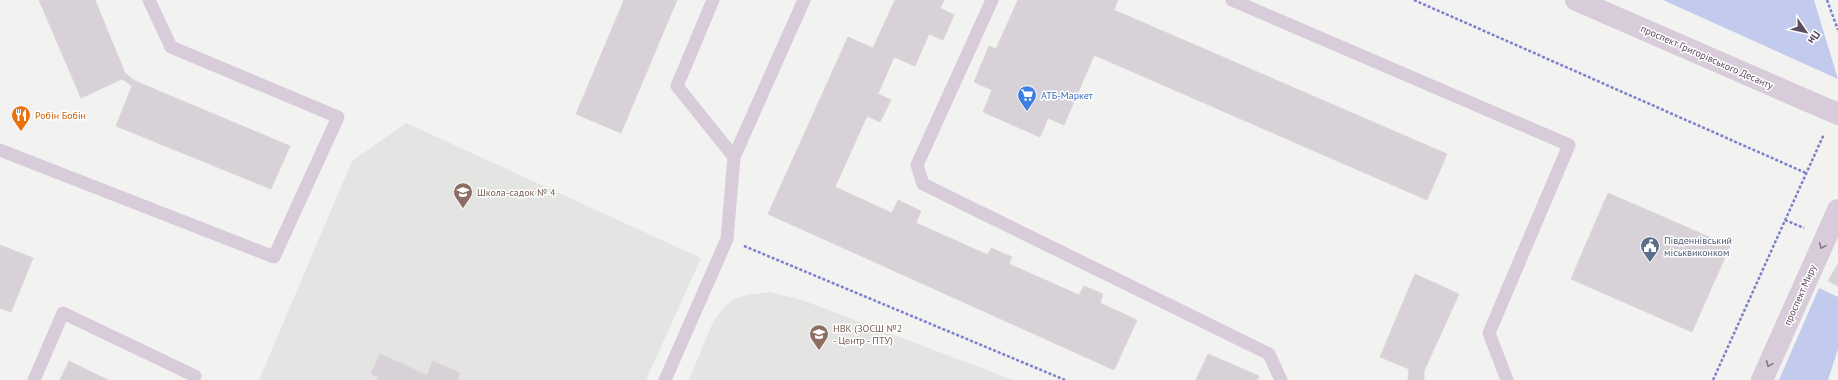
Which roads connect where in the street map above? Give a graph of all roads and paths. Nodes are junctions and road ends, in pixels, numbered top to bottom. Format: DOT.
graph roads {
  1 [pos="148,0"];
  2 [pos="712,0"];
  3 [pos="804,0"];
  4 [pos="992,0"];
  5 [pos="1232,0"];
  6 [pos="1414,0"];
  7 [pos="1576,0"];
  8 [pos="1827,0"];
  9 [pos="1838,30"];
  10 [pos="1836,113"];
  11 [pos="0,150"];
  12 [pos="734,157"];
  13 [pos="1806,173"];
  14 [pos="1838,210"];
  15 [pos="727,239"];
  16 [pos="195,376"];
  17 [pos="34,380"];
  18 [pos="665,380"];
  19 [pos="1065,380"];
  20 [pos="1281,380"];
  21 [pos="1508,380"];
  22 [pos="1713,380"];
  23 [pos="1762,380"];
  1 -- 11 [label="lane"];
  2 -- 12 [label="lane"];
  3 -- 12 [label="lane"];
  4 -- 20 [label="lane"];
  5 -- 21 [label="lane"];
  6 -- 13 [label="path"];
  7 -- 10 [label="street, проспект Григорівського Десанту"];
  8 -- 9 [label="path"];
  10 -- 13 [label="path"];
  12 -- 15 [label="lane"];
  13 -- 22 [label="path"];
  14 -- 23 [label="street, проспект Миру, one-way"];
  15 -- 18 [label="lane"];
  15 -- 19 [label="path"];
  16 -- 17 [label="lane"];
}
